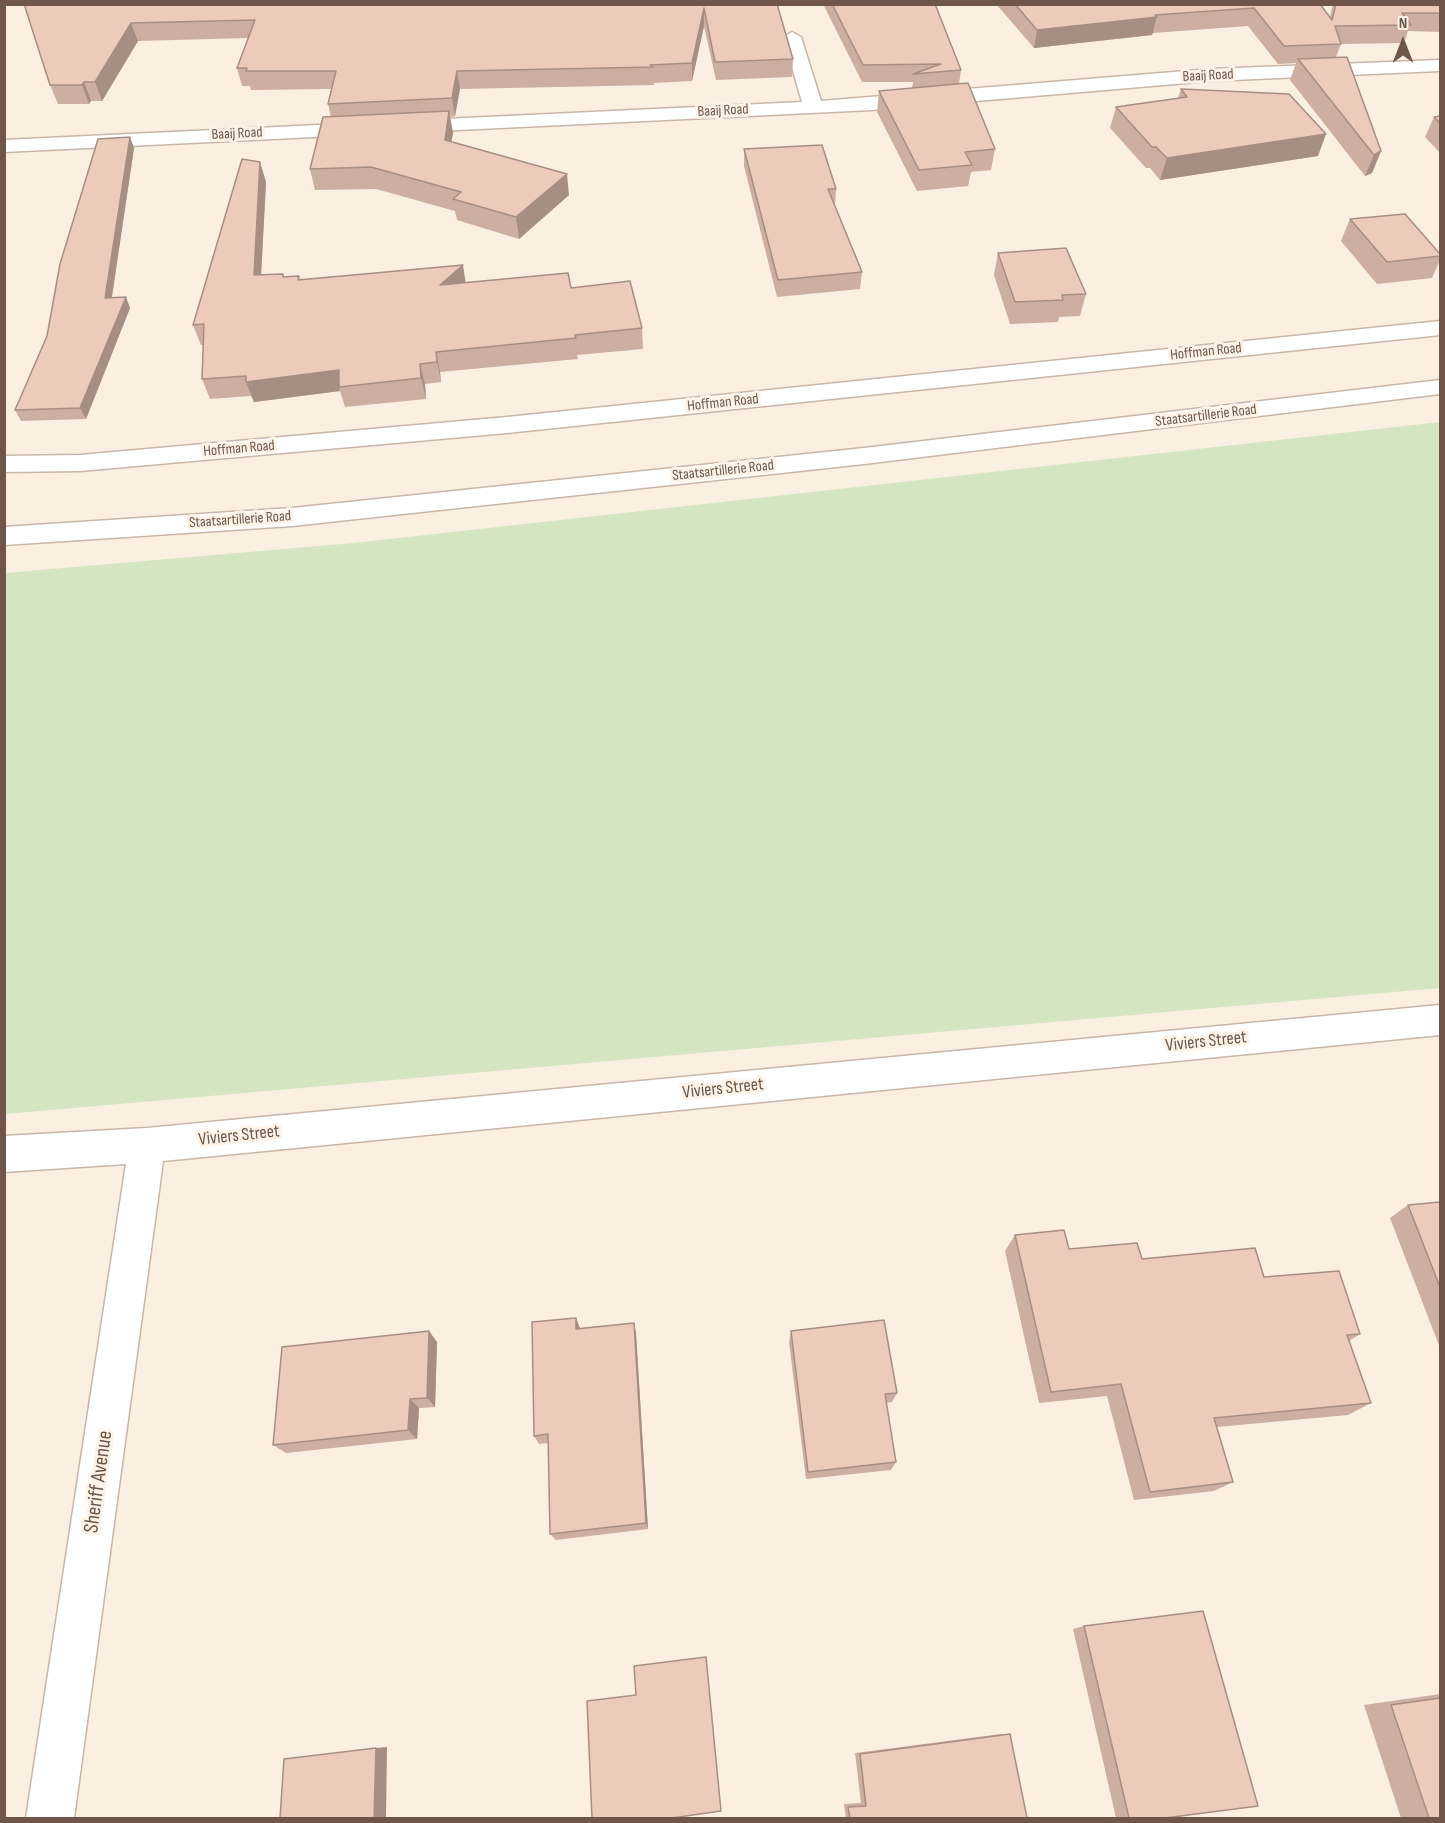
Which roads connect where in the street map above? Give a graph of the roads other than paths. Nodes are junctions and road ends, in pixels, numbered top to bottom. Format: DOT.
graph roads {
  1 [pos="792,37"];
  2 [pos="1440,66"];
  3 [pos="813,107"];
  4 [pos="4,146"];
  5 [pos="4,159"];
  6 [pos="5,164"];
  7 [pos="1440,328"];
  8 [pos="1440,387"];
  9 [pos="4,464"];
  10 [pos="4,536"];
  11 [pos="1440,1020"];
  12 [pos="147,1145"];
  13 [pos="4,1154"];
  14 [pos="50,1818"];
  1 -- 3 [label="street"];
  2 -- 3 [label="street, Baaij Road"];
  3 -- 4 [label="street, Baaij Road"];
  5 -- 6 [label="street"];
  7 -- 9 [label="street, Hoffman Road"];
  8 -- 10 [label="street, Staatsartillerie Road"];
  11 -- 12 [label="street, Viviers Street"];
  12 -- 13 [label="street, Viviers Street"];
  12 -- 14 [label="street, Sheriff Avenue"];
}
